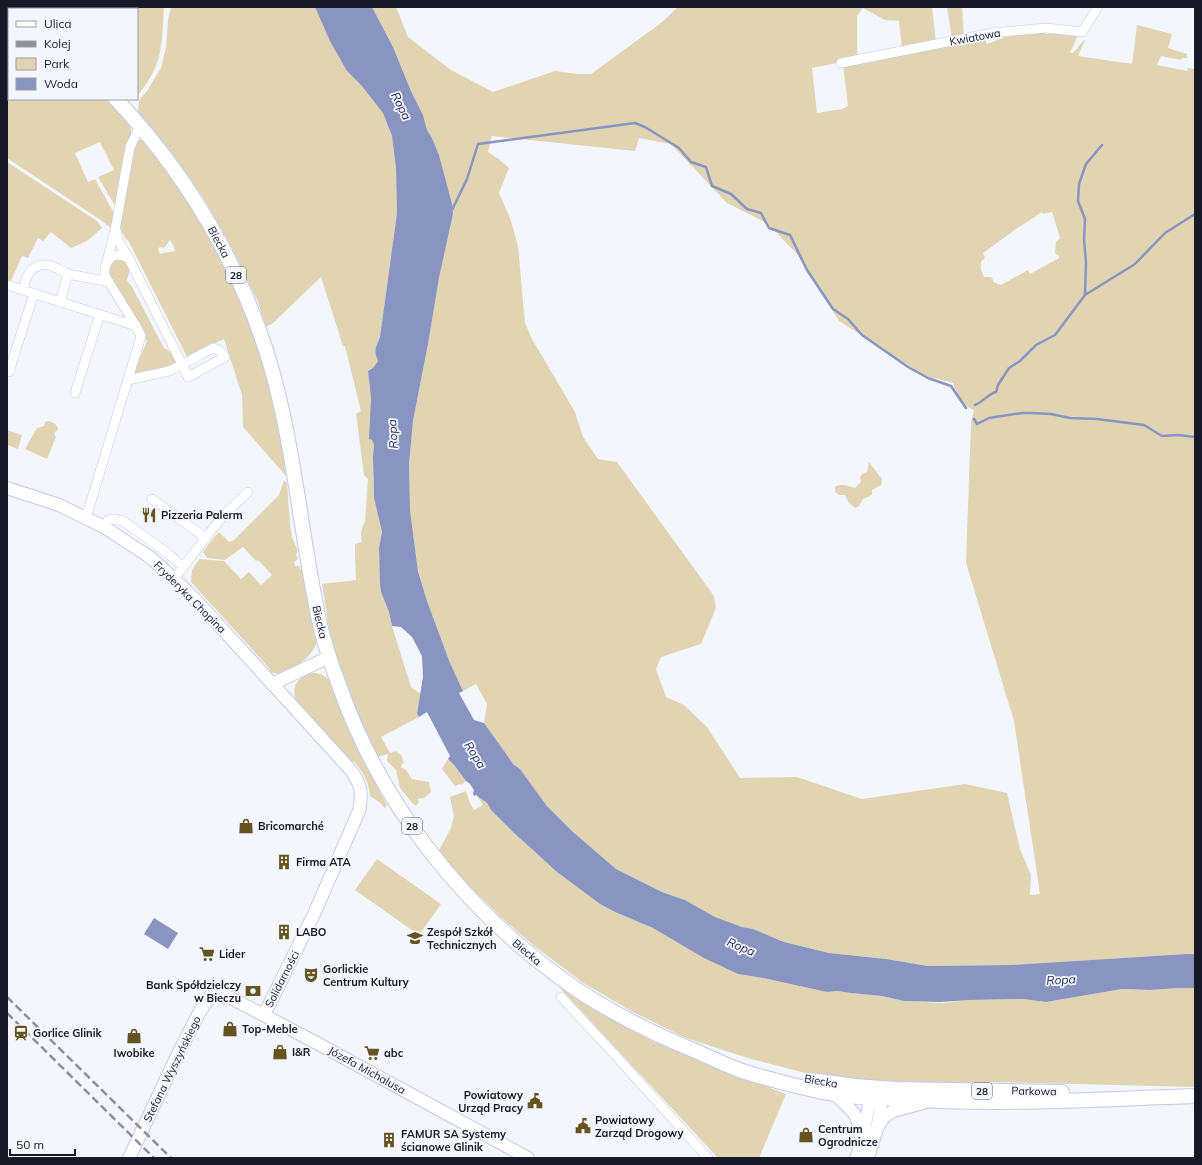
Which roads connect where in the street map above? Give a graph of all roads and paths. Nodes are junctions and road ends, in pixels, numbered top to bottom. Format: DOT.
graph roads {
  1 [pos="1098,7"];
  2 [pos="841,63"];
  3 [pos="117,100"];
  4 [pos="140,126"];
  5 [pos="116,225"];
  6 [pos="129,259"];
  7 [pos="107,261"];
  8 [pos="68,274"];
  9 [pos="109,282"];
  10 [pos="7,285"];
  11 [pos="23,290"];
  12 [pos="34,293"];
  13 [pos="60,302"];
  14 [pos="100,314"];
  15 [pos="136,326"];
  16 [pos="10,372"];
  17 [pos="128,380"];
  18 [pos="75,393"];
  19 [pos="7,488"];
  20 [pos="248,492"];
  21 [pos="152,499"];
  22 [pos="86,518"];
  23 [pos="104,527"];
  24 [pos="206,538"];
  25 [pos="183,567"];
  26 [pos="174,579"];
  27 [pos="329,657"];
  28 [pos="272,684"];
  29 [pos="361,788"];
  30 [pos="561,997"];
  31 [pos="205,1002"];
  32 [pos="264,1015"];
  33 [pos="678,1044"];
  34 [pos="874,1094"];
  35 [pos="836,1095"];
  36 [pos="1195,1095"];
  37 [pos="930,1101"];
  38 [pos="876,1130"];
  39 [pos="862,1142"];
  40 [pos="129,1158"];
  41 [pos="528,1158"];
  42 [pos="708,1158"];
  43 [pos="856,1158"];
  44 [pos="868,1158"];
  1 -- 2 [label="street, Kwiatowa"];
  3 -- 4 [label="main road, Biecka / 28"];
  4 -- 5 [label="street"];
  4 -- 27 [label="main road, Biecka / 28"];
  5 -- 6 [label="street"];
  5 -- 7 [label="street"];
  6 -- 7 [label="street"];
  6 -- 17 [label="street"];
  7 -- 9 [label="street"];
  8 -- 9 [label="street"];
  8 -- 11 [label="street"];
  8 -- 13 [label="street"];
  9 -- 15 [label="street"];
  10 -- 11 [label="street"];
  11 -- 12 [label="street"];
  12 -- 13 [label="street"];
  12 -- 16 [label="street"];
  13 -- 14 [label="street"];
  14 -- 15 [label="street"];
  14 -- 18 [label="street"];
  15 -- 17 [label="street"];
  17 -- 22 [label="street"];
  19 -- 22 [label="street, Fryderyka Chopina"];
  20 -- 24 [label="street"];
  21 -- 24 [label="street"];
  22 -- 23 [label="street, Fryderyka Chopina"];
  23 -- 25 [label="street"];
  23 -- 26 [label="street, Fryderyka Chopina"];
  24 -- 25 [label="street"];
  25 -- 26 [label="street"];
  26 -- 28 [label="street, Fryderyka Chopina"];
  27 -- 28 [label="street"];
  27 -- 33 [label="main road, Biecka / 28"];
  28 -- 29 [label="street, Fryderyka Chopina"];
  29 -- 32 [label="street, Solidarności"];
  30 -- 42 [label="street"];
  31 -- 32 [label="street, Józefa Michalusa"];
  31 -- 40 [label="street, Stefana Wyszyńskiego"];
  32 -- 41 [label="street, Józefa Michalusa"];
  33 -- 34 [label="main road, Biecka / 28"];
  33 -- 35 [label="main road, Biecka / 28"];
  34 -- 35 [label="main road, Biecka / 28"];
  34 -- 36 [label="main road, Parkowa / 28"];
  34 -- 37 [label="main road, 28"];
  34 -- 38 [label="street"];
  34 -- 39 [label="street"];
  35 -- 39 [label="street, Biecka"];
  36 -- 37 [label="main road, Parkowa / 28"];
  37 -- 38 [label="street"];
  38 -- 44 [label="street"];
  39 -- 43 [label="street"];
}
